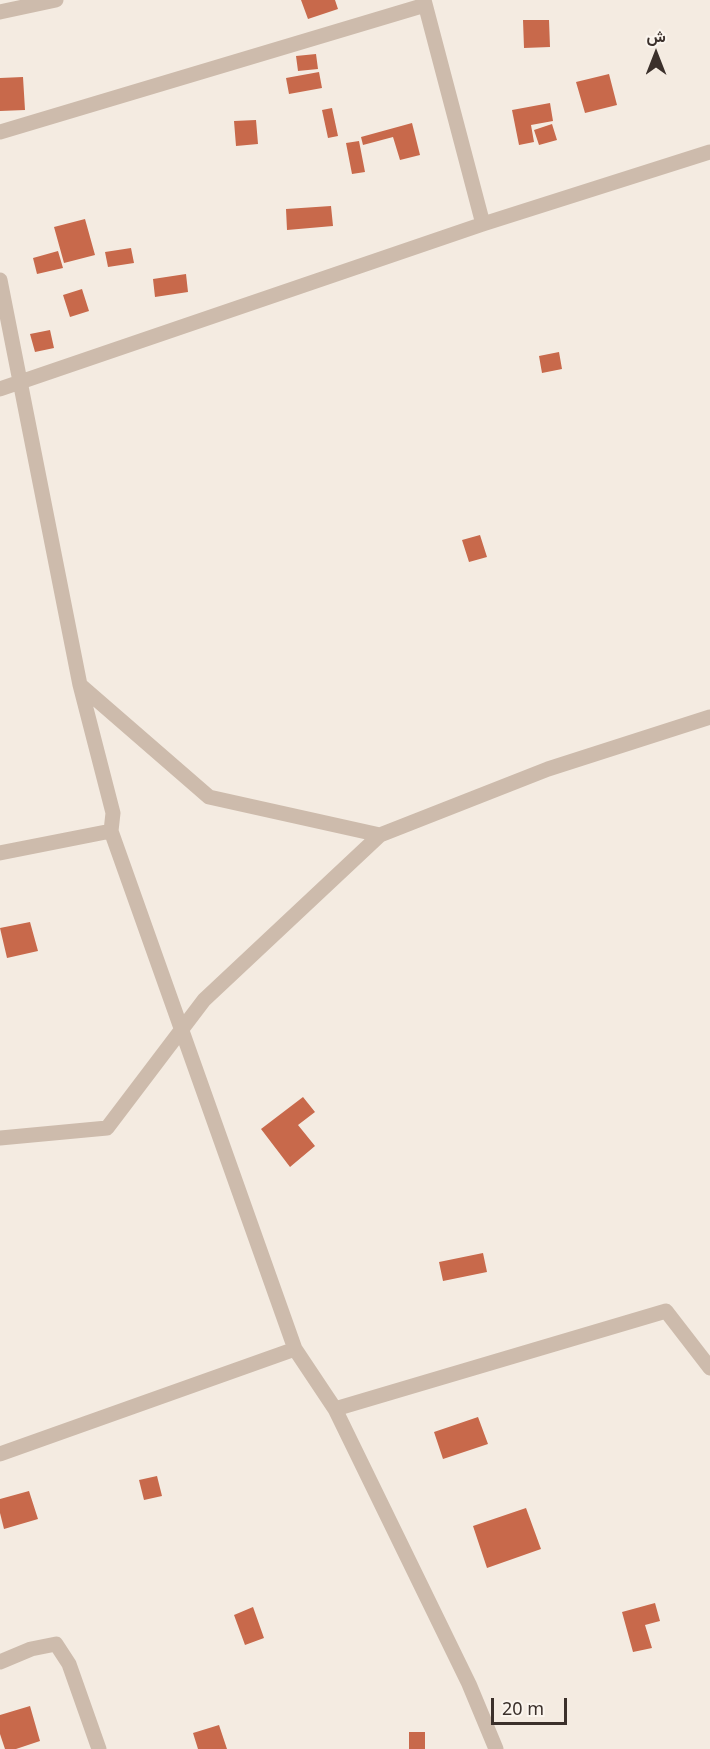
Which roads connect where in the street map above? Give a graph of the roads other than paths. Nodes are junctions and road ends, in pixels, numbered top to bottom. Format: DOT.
graph roads {
  1 [pos="56,0"];
  2 [pos="424,2"];
  3 [pos="0,12"];
  4 [pos="0,132"];
  5 [pos="710,152"];
  6 [pos="483,224"];
  7 [pos="0,280"];
  8 [pos="21,382"];
  9 [pos="0,389"];
  10 [pos="80,685"];
  11 [pos="710,717"];
  12 [pos="111,831"];
  13 [pos="380,835"];
  14 [pos="0,853"];
  15 [pos="182,1030"];
  16 [pos="0,1138"];
  17 [pos="295,1349"];
  18 [pos="710,1368"];
  19 [pos="335,1409"];
  20 [pos="0,1454"];
  21 [pos="0,1662"];
  22 [pos="99,1749"];
  23 [pos="496,1749"];
  1 -- 3 [label="street"];
  2 -- 4 [label="street"];
  2 -- 6 [label="street"];
  5 -- 6 [label="street"];
  6 -- 8 [label="street"];
  7 -- 8 [label="street"];
  8 -- 9 [label="street"];
  8 -- 10 [label="street"];
  10 -- 12 [label="street"];
  10 -- 13 [label="street"];
  11 -- 13 [label="street"];
  12 -- 14 [label="street"];
  12 -- 15 [label="street"];
  13 -- 15 [label="street"];
  15 -- 16 [label="street"];
  15 -- 17 [label="street"];
  17 -- 19 [label="street"];
  17 -- 20 [label="street"];
  18 -- 19 [label="street"];
  19 -- 23 [label="street"];
  21 -- 22 [label="street"];
}
